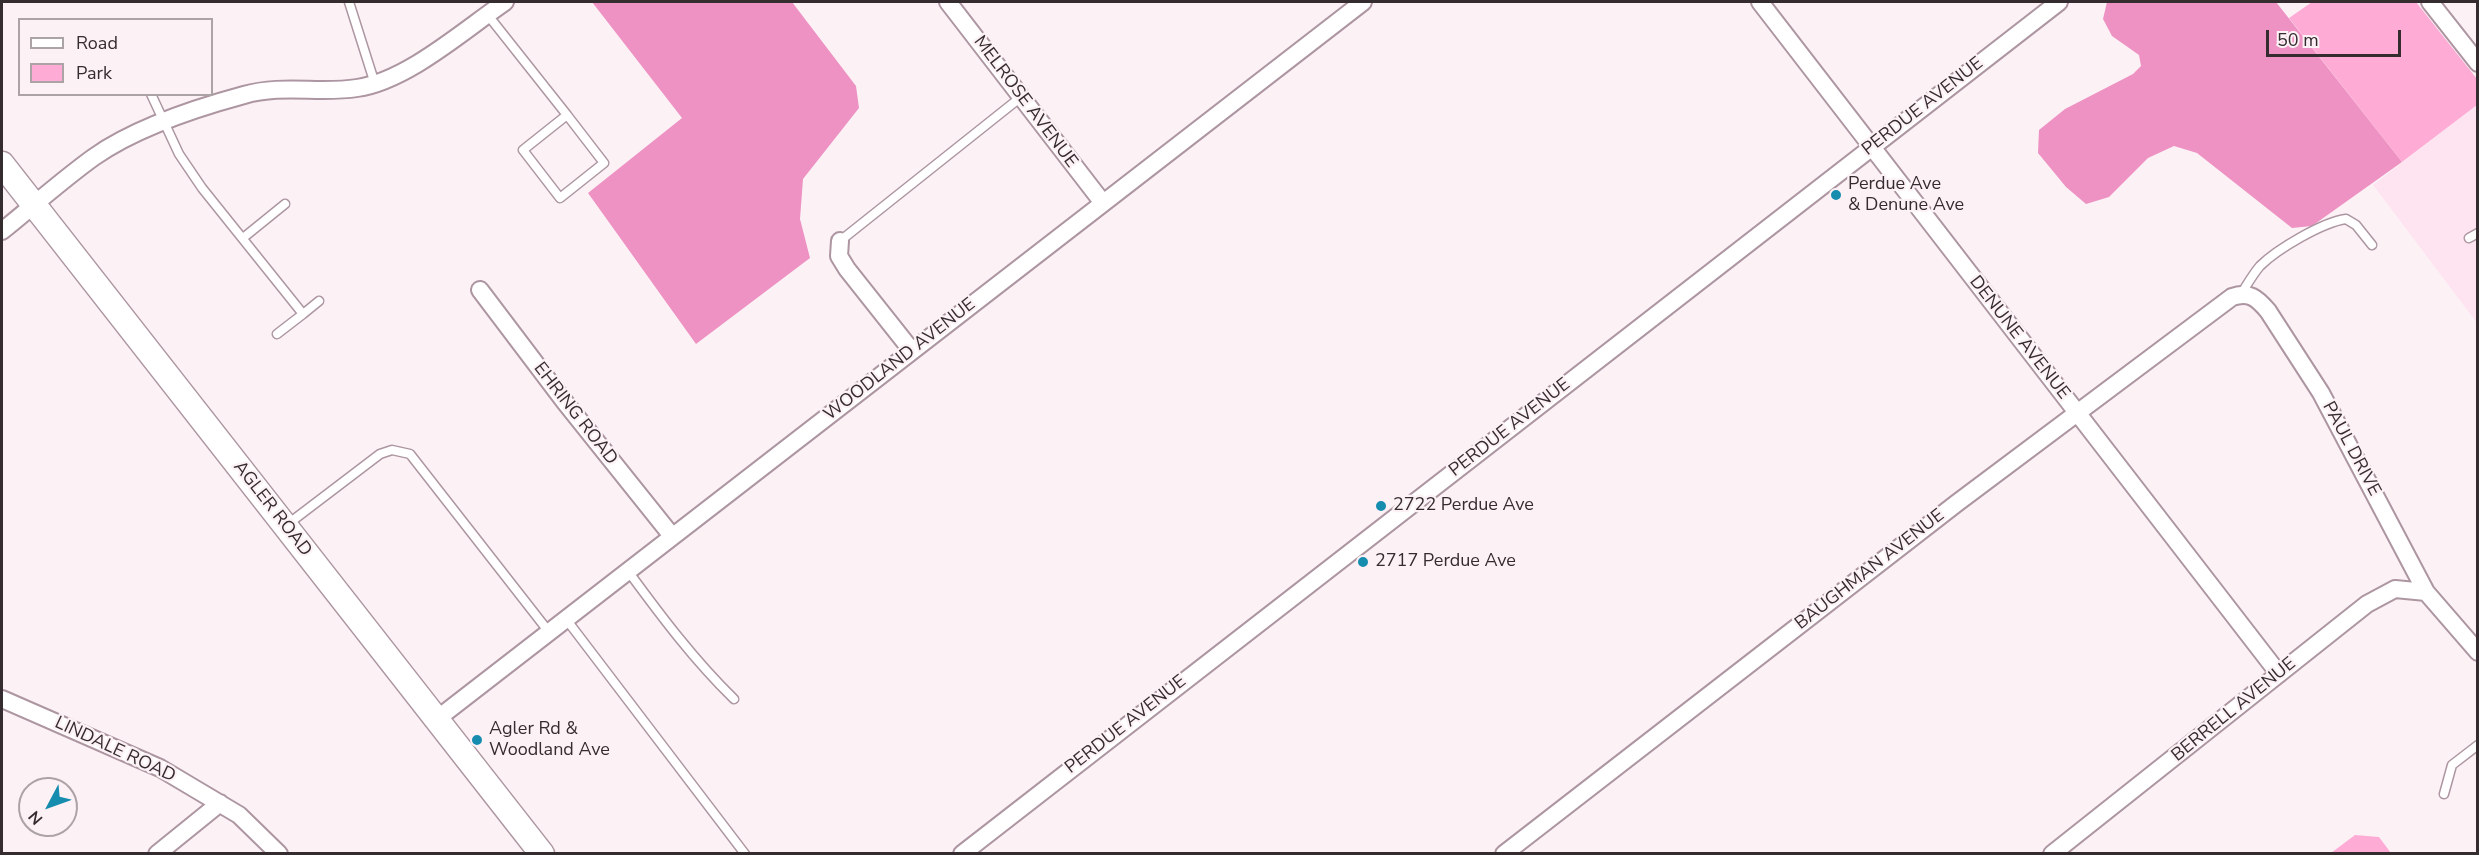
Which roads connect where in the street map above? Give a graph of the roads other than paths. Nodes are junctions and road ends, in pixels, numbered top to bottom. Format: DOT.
graph roads {
  1 [pos="349,2"];
  2 [pos="505,2"];
  3 [pos="948,2"];
  4 [pos="1363,2"];
  5 [pos="1760,2"];
  6 [pos="2059,2"];
  7 [pos="2430,2"];
  8 [pos="487,14"];
  9 [pos="2478,63"];
  10 [pos="375,85"];
  11 [pos="152,96"];
  12 [pos="1021,97"];
  13 [pos="567,115"];
  14 [pos="164,122"];
  15 [pos="1872,147"];
  16 [pos="2,164"];
  17 [pos="1102,203"];
  18 [pos="285,204"];
  19 [pos="34,206"];
  20 [pos="2,231"];
  21 [pos="2478,233"];
  22 [pos="243,238"];
  23 [pos="2469,238"];
  24 [pos="840,241"];
  25 [pos="2372,245"];
  26 [pos="480,290"];
  27 [pos="2241,294"];
  28 [pos="320,301"];
  29 [pos="303,314"];
  30 [pos="277,333"];
  31 [pos="912,351"];
  32 [pos="2077,414"];
  33 [pos="285,526"];
  34 [pos="672,536"];
  35 [pos="628,571"];
  36 [pos="2426,592"];
  37 [pos="566,619"];
  38 [pos="549,632"];
  39 [pos="2478,652"];
  40 [pos="2279,674"];
  41 [pos="2,699"];
  42 [pos="734,699"];
  43 [pos="437,719"];
  44 [pos="2478,745"];
  45 [pos="2444,794"];
  46 [pos="220,803"];
  47 [pos="541,853"];
  48 [pos="157,854"];
  49 [pos="279,854"];
  50 [pos="745,854"];
  51 [pos="962,854"];
  52 [pos="1504,854"];
  53 [pos="2052,854"];
  1 -- 10 [label="lane"];
  2 -- 8 [label="street"];
  3 -- 12 [label="street, MELROSE AVENUE"];
  4 -- 17 [label="street, WOODLAND AVENUE"];
  5 -- 15 [label="street, DENUNE AVENUE"];
  6 -- 15 [label="street, PERDUE AVENUE"];
  7 -- 9 [label="street"];
  8 -- 10 [label="street"];
  8 -- 13 [label="lane"];
  10 -- 14 [label="street"];
  11 -- 14 [label="lane"];
  12 -- 17 [label="street, MELROSE AVENUE"];
  12 -- 24 [label="lane"];
  13 -- 13 [label="lane"];
  14 -- 19 [label="street"];
  14 -- 22 [label="lane"];
  15 -- 32 [label="street, DENUNE AVENUE"];
  15 -- 51 [label="street, PERDUE AVENUE"];
  16 -- 19 [label="main road, AGLER ROAD"];
  17 -- 31 [label="street, WOODLAND AVENUE"];
  18 -- 22 [label="lane"];
  19 -- 20 [label="street"];
  19 -- 33 [label="main road, AGLER ROAD"];
  21 -- 23 [label="lane"];
  22 -- 29 [label="lane"];
  24 -- 31 [label="street"];
  25 -- 27 [label="lane, BAUGHMAN AVENUE"];
  26 -- 34 [label="street, EHRING ROAD"];
  27 -- 32 [label="street, BAUGHMAN AVENUE"];
  27 -- 36 [label="street, PAUL DRIVE"];
  28 -- 29 [label="lane"];
  29 -- 30 [label="lane"];
  31 -- 34 [label="street, WOODLAND AVENUE"];
  32 -- 40 [label="street, DENUNE AVENUE"];
  32 -- 52 [label="street, BAUGHMAN AVENUE"];
  33 -- 38 [label="lane"];
  33 -- 43 [label="main road, AGLER ROAD"];
  34 -- 35 [label="street, WOODLAND AVENUE"];
  35 -- 37 [label="street, WOODLAND AVENUE"];
  35 -- 42 [label="lane"];
  36 -- 39 [label="street"];
  36 -- 40 [label="street, BERRELL AVENUE"];
  37 -- 38 [label="street, WOODLAND AVENUE"];
  37 -- 50 [label="lane"];
  38 -- 43 [label="street, WOODLAND AVENUE"];
  40 -- 53 [label="street, BERRELL AVENUE"];
  41 -- 46 [label="street, LINDALE ROAD"];
  43 -- 47 [label="main road, AGLER ROAD"];
  44 -- 45 [label="lane"];
  46 -- 48 [label="street"];
  46 -- 49 [label="street, LINDALE ROAD"];
}
